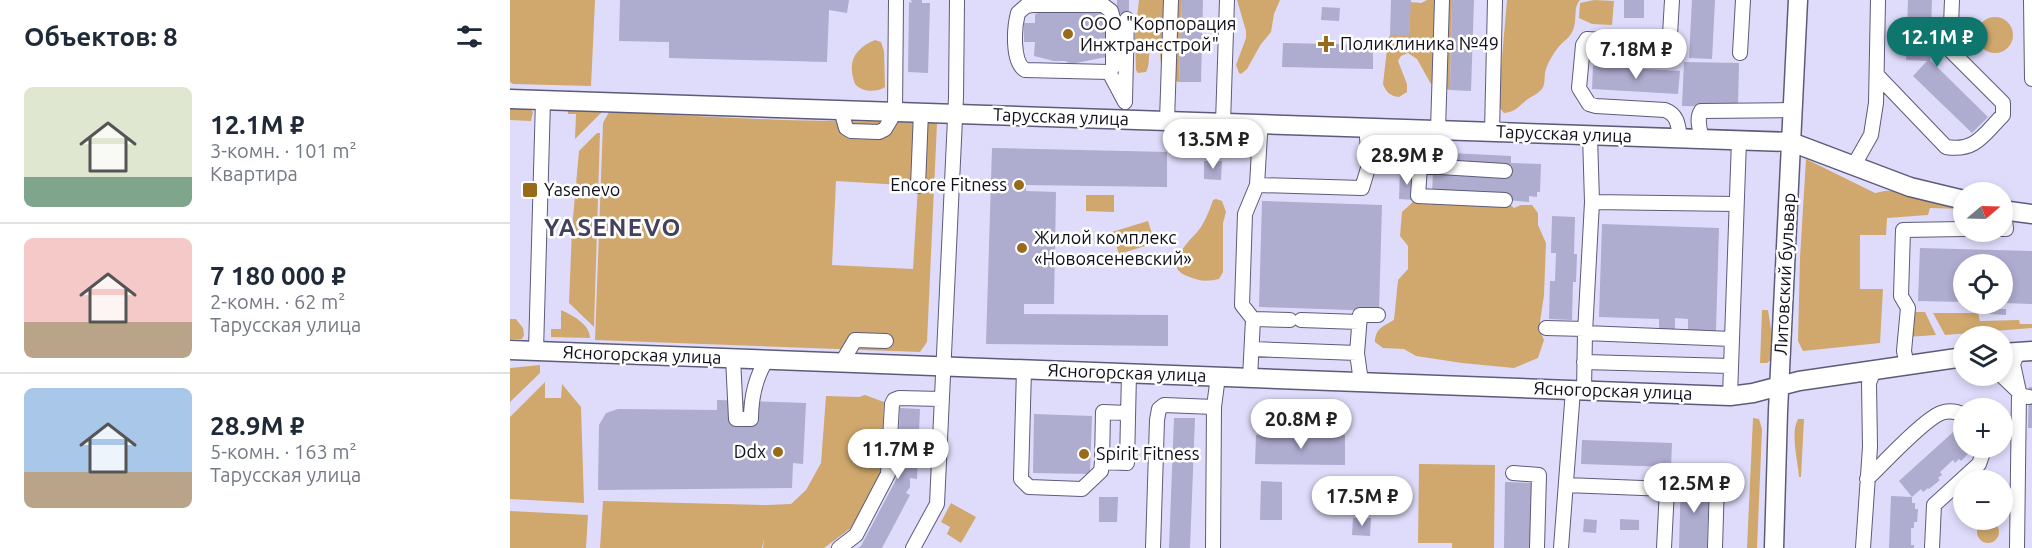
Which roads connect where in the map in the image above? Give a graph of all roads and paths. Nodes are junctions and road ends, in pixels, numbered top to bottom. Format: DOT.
graph roads {
  1 [pos="896,0"];
  2 [pos="957,0"];
  3 [pos="1171,0"];
  4 [pos="1227,0"];
  5 [pos="1442,0"];
  6 [pos="1495,0"];
  7 [pos="1672,0"];
  8 [pos="1743,0"];
  9 [pos="1798,0"];
  10 [pos="1878,0"];
  11 [pos="1952,0"];
  12 [pos="2031,0"];
  13 [pos="1127,19"];
  14 [pos="1740,53"];
  15 [pos="1109,72"];
  16 [pos="1877,75"];
  17 [pos="2032,79"];
  18 [pos="510,99"];
  19 [pos="543,100"];
  20 [pos="1793,110"];
  21 [pos="895,111"];
  22 [pos="1125,111"];
  23 [pos="921,112"];
  24 [pos="954,113"];
  25 [pos="1167,121"];
  26 [pos="1223,123"];
  27 [pos="1258,124"];
  28 [pos="1368,128"];
  29 [pos="1438,130"];
  30 [pos="1492,132"];
  31 [pos="1590,135"];
  32 [pos="1680,138"];
  33 [pos="1702,139"];
  34 [pos="1739,140"];
  35 [pos="1791,142"];
  36 [pos="1369,165"];
  37 [pos="1854,165"];
  38 [pos="1420,166"];
  39 [pos="1505,171"];
  40 [pos="1257,185"];
  41 [pos="918,186"];
  42 [pos="1953,197"];
  43 [pos="1505,200"];
  44 [pos="1592,202"];
  45 [pos="1736,204"];
  46 [pos="2013,210"];
  47 [pos="2031,210"];
  48 [pos="1953,229"];
  49 [pos="1378,315"];
  50 [pos="1253,319"];
  51 [pos="1359,322"];
  52 [pos="1546,328"];
  53 [pos="1585,331"];
  54 [pos="1732,339"];
  55 [pos="886,341"];
  56 [pos="1252,349"];
  57 [pos="510,350"];
  58 [pos="536,351"];
  59 [pos="2017,352"];
  60 [pos="1357,353"];
  61 [pos="733,358"];
  62 [pos="767,359"];
  63 [pos="1953,359"];
  64 [pos="842,362"];
  65 [pos="1584,362"];
  66 [pos="943,366"];
  67 [pos="1731,366"];
  68 [pos="1907,366"];
  69 [pos="1024,369"];
  70 [pos="1874,370"];
  71 [pos="1129,373"];
  72 [pos="1218,376"];
  73 [pos="1250,378"];
  74 [pos="1361,382"];
  75 [pos="2013,385"];
  76 [pos="1780,386"];
  77 [pos="1579,390"];
  78 [pos="2024,394"];
  79 [pos="1730,396"];
  80 [pos="941,399"];
  81 [pos="1214,407"];
  82 [pos="1953,411"];
  83 [pos="1128,413"];
  84 [pos="1981,458"];
  85 [pos="1102,462"];
  86 [pos="1513,473"];
  87 [pos="1868,479"];
  88 [pos="1717,482"];
  89 [pos="1566,486"];
  90 [pos="838,548"];
  91 [pos="913,548"];
  92 [pos="1153,548"];
  93 [pos="1213,548"];
  94 [pos="1536,548"];
  95 [pos="1562,548"];
  96 [pos="1664,548"];
  97 [pos="1715,548"];
  98 [pos="1774,548"];
  99 [pos="1863,548"];
  100 [pos="1932,548"];
  101 [pos="2018,548"];
  1 -- 21 [label="street"];
  2 -- 24 [label="street"];
  3 -- 25 [label="street"];
  4 -- 26 [label="street"];
  5 -- 29 [label="street"];
  6 -- 30 [label="street"];
  7 -- 32 [label="street"];
  8 -- 14 [label="street"];
  9 -- 20 [label="main road, Литовский бульвар"];
  10 -- 16 [label="street"];
  11 -- 16 [label="street"];
  12 -- 17 [label="street"];
  13 -- 22 [label="street"];
  15 -- 15 [label="street"];
  15 -- 22 [label="street"];
  16 -- 37 [label="street"];
  18 -- 19 [label="main road, Тарусская улица"];
  19 -- 21 [label="main road, Тарусская улица"];
  19 -- 58 [label="street"];
  20 -- 33 [label="street"];
  20 -- 35 [label="main road, Литовский бульвар"];
  21 -- 23 [label="main road, Тарусская улица"];
  22 -- 24 [label="main road, Тарусская улица"];
  22 -- 25 [label="main road, Тарусская улица"];
  23 -- 24 [label="main road, Тарусская улица"];
  23 -- 41 [label="street"];
  24 -- 66 [label="street"];
  25 -- 26 [label="main road, Тарусская улица"];
  26 -- 27 [label="main road, Тарусская улица"];
  27 -- 28 [label="main road, Тарусская улица"];
  27 -- 40 [label="street"];
  28 -- 29 [label="main road, Тарусская улица"];
  28 -- 36 [label="street"];
  29 -- 30 [label="main road, Тарусская улица"];
  30 -- 31 [label="main road, Тарусская улица"];
  31 -- 32 [label="main road, Тарусская улица"];
  31 -- 44 [label="street"];
  32 -- 33 [label="main road, Тарусская улица"];
  33 -- 34 [label="main road, Тарусская улица"];
  34 -- 35 [label="main road, Тарусская улица"];
  34 -- 45 [label="street"];
  35 -- 37 [label="main road, Тарусская улица"];
  35 -- 76 [label="main road, Литовский бульвар"];
  36 -- 38 [label="street"];
  36 -- 40 [label="street"];
  37 -- 42 [label="main road, Тарусская улица"];
  38 -- 39 [label="street"];
  38 -- 43 [label="street"];
  40 -- 50 [label="street"];
  44 -- 45 [label="street"];
  44 -- 53 [label="street"];
  45 -- 54 [label="street"];
  46 -- 47 [label="main road"];
  48 -- 68 [label="street"];
  49 -- 51 [label="street"];
  50 -- 51 [label="street"];
  50 -- 56 [label="street"];
  51 -- 60 [label="street"];
  52 -- 53 [label="street"];
  53 -- 54 [label="street"];
  53 -- 65 [label="street"];
  54 -- 67 [label="street"];
  55 -- 64 [label="street"];
  56 -- 60 [label="street"];
  56 -- 73 [label="street"];
  57 -- 58 [label="main road, Ясногорская улица"];
  58 -- 61 [label="main road, Ясногорская улица"];
  59 -- 78 [label="street"];
  60 -- 74 [label="street"];
  61 -- 62 [label="main road, Ясногорская улица"];
  61 -- 62 [label="street"];
  62 -- 64 [label="main road, Ясногорская улица"];
  63 -- 68 [label="main road, Ясногорская улица"];
  64 -- 66 [label="main road, Ясногорская улица"];
  65 -- 67 [label="street"];
  65 -- 77 [label="street"];
  66 -- 69 [label="main road, Ясногорская улица"];
  66 -- 80 [label="street"];
  67 -- 79 [label="street"];
  68 -- 70 [label="main road, Ясногорская улица"];
  69 -- 71 [label="main road, Ясногорская улица"];
  69 -- 85 [label="street"];
  70 -- 76 [label="main road, Ясногорская улица"];
  70 -- 87 [label="street"];
  71 -- 72 [label="main road, Ясногорская улица"];
  71 -- 83 [label="street"];
  72 -- 73 [label="main road, Ясногорская улица"];
  72 -- 81 [label="street"];
  73 -- 74 [label="main road, Ясногорская улица"];
  74 -- 77 [label="main road, Ясногорская улица"];
  75 -- 78 [label="street"];
  76 -- 79 [label="main road, Ясногорская улица"];
  76 -- 98 [label="main road, Литовский бульвар"];
  77 -- 79 [label="main road, Ясногорская улица"];
  77 -- 89 [label="street"];
  78 -- 101 [label="street"];
  80 -- 90 [label="street"];
  80 -- 91 [label="street"];
  81 -- 92 [label="street"];
  81 -- 93 [label="street"];
  82 -- 87 [label="street"];
  83 -- 85 [label="street"];
  83 -- 85 [label="street"];
  84 -- 100 [label="street"];
  86 -- 94 [label="street"];
  87 -- 99 [label="street"];
  88 -- 97 [label="street"];
  89 -- 95 [label="street"];
  89 -- 96 [label="street"];
}
